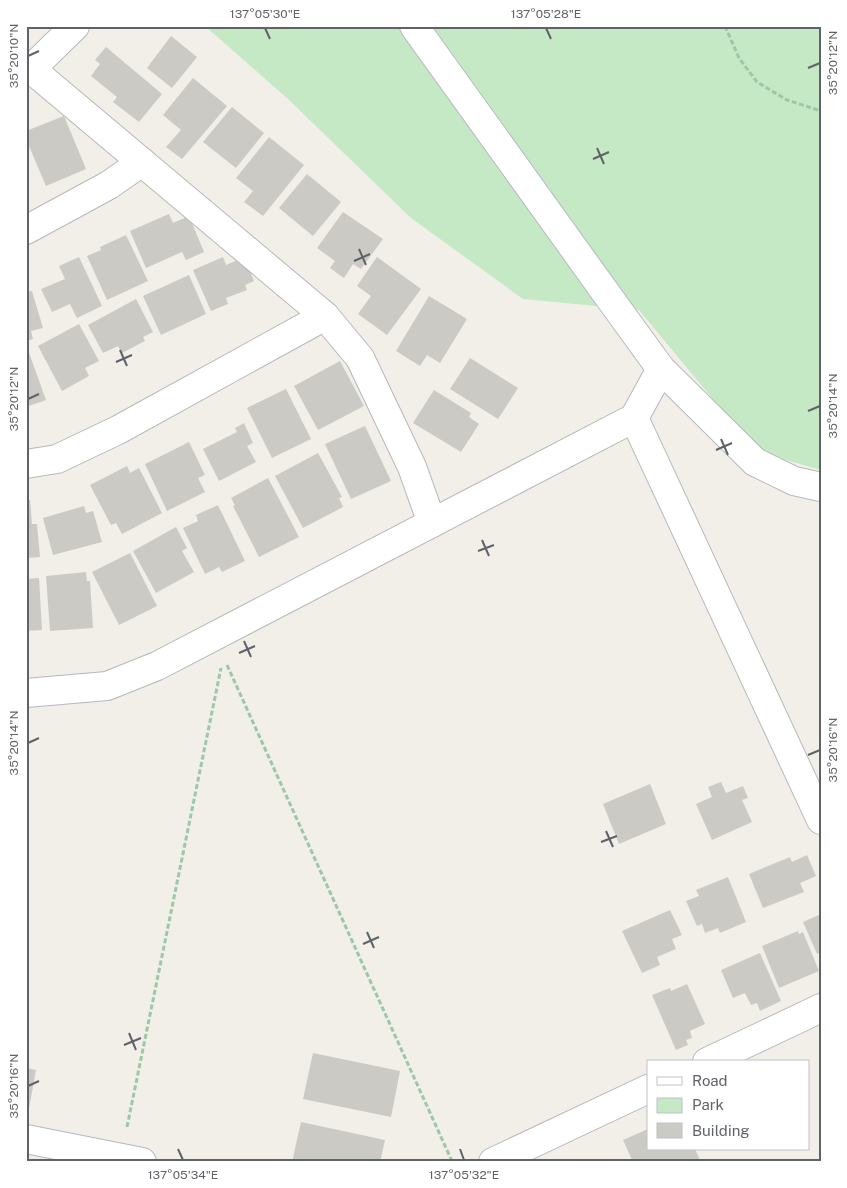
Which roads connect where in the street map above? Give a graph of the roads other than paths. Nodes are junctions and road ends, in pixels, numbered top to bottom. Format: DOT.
graph roads {
  1 [pos="75,26"];
  2 [pos="414,26"];
  3 [pos="29,70"];
  4 [pos="142,162"];
  5 [pos="26,230"];
  6 [pos="325,316"];
  7 [pos="661,369"];
  8 [pos="634,418"];
  9 [pos="26,464"];
  10 [pos="821,486"];
  11 [pos="432,523"];
  12 [pos="26,693"];
  13 [pos="821,820"];
  14 [pos="821,1008"];
  15 [pos="711,1060"];
  16 [pos="647,1089"];
  17 [pos="26,1139"];
  18 [pos="131,1160"];
  19 [pos="493,1162"];
  1 -- 3 [label="street"];
  2 -- 7 [label="street"];
  3 -- 4 [label="street"];
  4 -- 5 [label="street"];
  4 -- 6 [label="street"];
  6 -- 9 [label="street"];
  6 -- 11 [label="street"];
  7 -- 8 [label="street"];
  7 -- 10 [label="street"];
  8 -- 11 [label="street"];
  8 -- 13 [label="street"];
  11 -- 12 [label="street"];
  14 -- 15 [label="street"];
  16 -- 19 [label="street"];
  17 -- 18 [label="street"];
}
